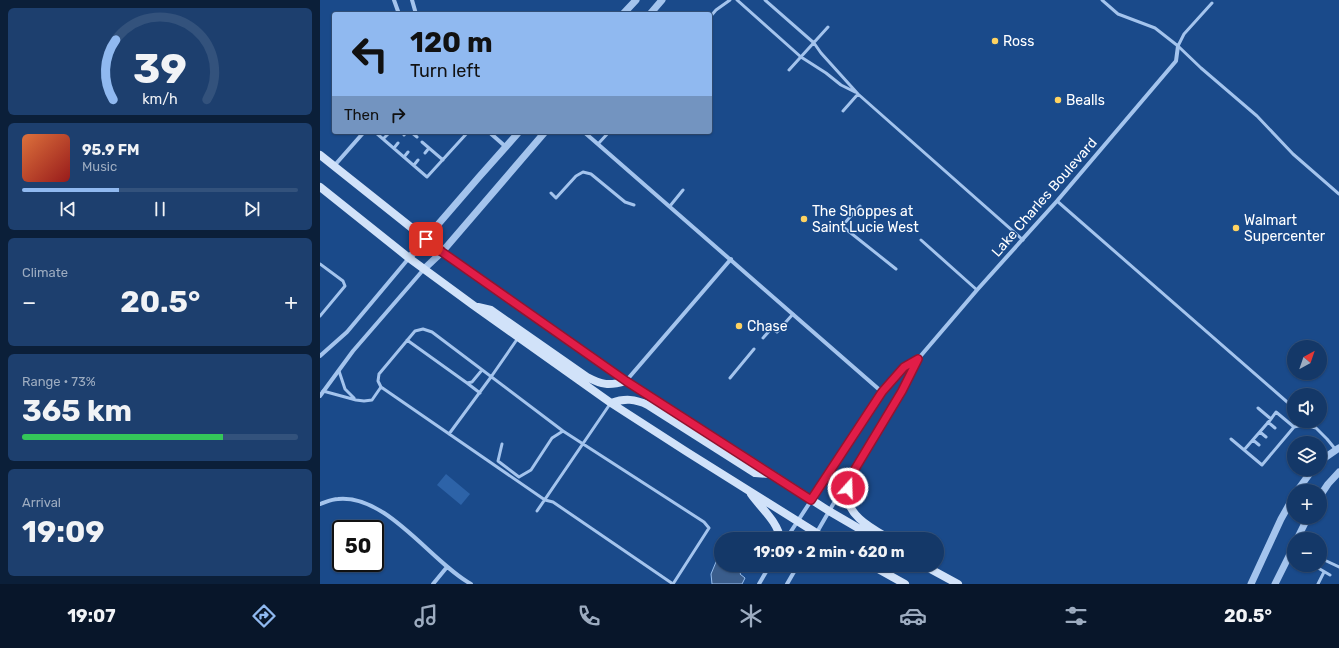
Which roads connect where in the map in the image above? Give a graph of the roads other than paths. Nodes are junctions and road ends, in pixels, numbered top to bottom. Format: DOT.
graph roads {
  1 [pos="394,0"];
  2 [pos="412,0"];
  3 [pos="636,0"];
  4 [pos="662,0"];
  5 [pos="730,0"];
  6 [pos="737,0"];
  7 [pos="764,0"];
  8 [pos="1102,0"];
  9 [pos="1212,3"];
  10 [pos="398,12"];
  11 [pos="415,12"];
  12 [pos="625,12"];
  13 [pos="652,12"];
  14 [pos="712,15"];
  15 [pos="828,27"];
  16 [pos="814,43"];
  17 [pos="1178,46"];
  18 [pos="800,57"];
  19 [pos="789,70"];
  20 [pos="858,94"];
  21 [pos="843,111"];
  22 [pos="362,134"];
  23 [pos="377,134"];
  24 [pos="388,134"];
  25 [pos="413,134"];
  26 [pos="466,134"];
  27 [pos="491,134"];
  28 [pos="517,134"];
  29 [pos="543,134"];
  30 [pos="586,134"];
  31 [pos="607,134"];
  32 [pos="417,137"];
  33 [pos="383,139"];
  34 [pos="422,142"];
  35 [pos="398,143"];
  36 [pos="598,144"];
  37 [pos="506,147"];
  38 [pos="394,148"];
  39 [pos="429,148"];
  40 [pos="408,152"];
  41 [pos="425,153"];
  42 [pos="320,155"];
  43 [pos="404,157"];
  44 [pos="418,160"];
  45 [pos="443,160"];
  46 [pos="414,165"];
  47 [pos="334,166"];
  48 [pos="321,190"];
  49 [pos="684,190"];
  50 [pos="551,193"];
  51 [pos="1339,194"];
  52 [pos="1057,201"];
  53 [pos="634,205"];
  54 [pos="670,206"];
  55 [pos="860,206"];
  56 [pos="426,239"];
  57 [pos="921,240"];
  58 [pos="1023,240"];
  59 [pos="442,252"];
  60 [pos="409,258"];
  61 [pos="731,259"];
  62 [pos="320,264"];
  63 [pos="424,269"];
  64 [pos="896,269"];
  65 [pos="977,290"];
  66 [pos="473,306"];
  67 [pos="793,314"];
  68 [pos="320,316"];
  69 [pos="518,337"];
  70 [pos="763,338"];
  71 [pos="407,340"];
  72 [pos="754,349"];
  73 [pos="320,356"];
  74 [pos="918,359"];
  75 [pos="482,370"];
  76 [pos="339,371"];
  77 [pos="492,377"];
  78 [pos="730,378"];
  79 [pos="626,381"];
  80 [pos="467,383"];
  81 [pos="381,387"];
  82 [pos="323,391"];
  83 [pos="480,392"];
  84 [pos="882,392"];
  85 [pos="320,396"];
  86 [pos="356,400"];
  87 [pos="1287,402"];
  88 [pos="611,403"];
  89 [pos="1258,408"];
  90 [pos="1269,420"];
  91 [pos="1287,421"];
  92 [pos="1275,428"];
  93 [pos="1293,428"];
  94 [pos="1316,428"];
  95 [pos="563,431"];
  96 [pos="1260,432"];
  97 [pos="449,434"];
  98 [pos="1282,434"];
  99 [pos="1266,437"];
  100 [pos="1285,437"];
  101 [pos="1232,439"];
  102 [pos="1253,440"];
  103 [pos="1273,443"];
  104 [pos="502,444"];
  105 [pos="582,444"];
  106 [pos="1259,445"];
  107 [pos="1277,447"];
  108 [pos="1244,450"];
  109 [pos="1266,451"];
  110 [pos="1338,451"];
  111 [pos="1270,455"];
  112 [pos="1327,458"];
  113 [pos="1339,472"];
  114 [pos="770,474"];
  115 [pos="852,474"];
  116 [pos="1327,486"];
  117 [pos="750,492"];
  118 [pos="545,500"];
  119 [pos="811,500"];
  120 [pos="320,504"];
  121 [pos="1287,508"];
  122 [pos="537,511"];
  123 [pos="829,512"];
  124 [pos="797,522"];
  125 [pos="779,532"];
  126 [pos="791,532"];
  127 [pos="810,532"];
  128 [pos="817,532"];
  129 [pos="865,532"];
  130 [pos="878,532"];
  131 [pos="1287,560"];
  132 [pos="1327,561"];
  133 [pos="447,567"];
  134 [pos="1339,567"];
  135 [pos="766,572"];
  136 [pos="794,572"];
  137 [pos="884,572"];
  138 [pos="937,572"];
  139 [pos="1324,572"];
  140 [pos="1330,575"];
  141 [pos="433,584"];
  142 [pos="471,584"];
  143 [pos="759,584"];
  144 [pos="787,584"];
  145 [pos="905,584"];
  146 [pos="958,584"];
  147 [pos="1251,584"];
  148 [pos="1275,584"];
  149 [pos="1318,584"];
  1 -- 10 [label="street"];
  2 -- 11 [label="street"];
  3 -- 12 [label="street"];
  4 -- 13 [label="street"];
  5 -- 14 [label="lane"];
  6 -- 18 [label="lane"];
  7 -- 16 [label="lane"];
  8 -- 17 [label="lane"];
  9 -- 17 [label="lane"];
  15 -- 16 [label="lane"];
  16 -- 18 [label="lane"];
  16 -- 20 [label="lane"];
  17 -- 51 [label="lane"];
  17 -- 52 [label="street, Lake Charles Boulevard"];
  18 -- 19 [label="lane"];
  18 -- 20 [label="lane"];
  20 -- 21 [label="lane"];
  20 -- 58 [label="lane"];
  22 -- 47 [label="street"];
  23 -- 33 [label="lane"];
  24 -- 33 [label="lane"];
  25 -- 32 [label="lane"];
  26 -- 45 [label="lane"];
  27 -- 37 [label="street"];
  28 -- 37 [label="street"];
  29 -- 59 [label="street"];
  30 -- 36 [label="street"];
  31 -- 36 [label="lane"];
  33 -- 38 [label="lane"];
  34 -- 39 [label="lane"];
  35 -- 38 [label="lane"];
  36 -- 54 [label="street"];
  37 -- 56 [label="street"];
  38 -- 43 [label="lane"];
  39 -- 41 [label="lane"];
  39 -- 45 [label="lane"];
  40 -- 43 [label="lane"];
  42 -- 47 [label="main road"];
  43 -- 46 [label="lane"];
  44 -- 46 [label="lane"];
  45 -- 46 [label="lane"];
  47 -- 56 [label="main road"];
  48 -- 60 [label="main road"];
  49 -- 54 [label="lane"];
  50 -- 53 [label="lane"];
  52 -- 58 [label="street, Lake Charles Boulevard"];
  52 -- 87 [label="lane"];
  54 -- 61 [label="street"];
  55 -- 64 [label="lane"];
  56 -- 59 [label="main road"];
  56 -- 60 [label="street"];
  57 -- 65 [label="lane"];
  58 -- 65 [label="street, Lake Charles Boulevard"];
  59 -- 63 [label="street"];
  59 -- 79 [label="main road"];
  60 -- 63 [label="main road"];
  60 -- 73 [label="street"];
  61 -- 67 [label="street"];
  61 -- 79 [label="street"];
  62 -- 68 [label="lane"];
  63 -- 66 [label="main road"];
  63 -- 76 [label="street"];
  65 -- 74 [label="street, Lake Charles Boulevard"];
  66 -- 69 [label="main road"];
  66 -- 79 [label="main road"];
  67 -- 70 [label="lane"];
  67 -- 84 [label="street"];
  69 -- 77 [label="lane"];
  69 -- 88 [label="main road"];
  71 -- 75 [label="lane"];
  71 -- 80 [label="lane"];
  71 -- 81 [label="lane"];
  72 -- 78 [label="lane"];
  74 -- 84 [label="street"];
  74 -- 115 [label="street"];
  75 -- 77 [label="lane"];
  75 -- 80 [label="lane"];
  76 -- 82 [label="street"];
  76 -- 86 [label="lane"];
  77 -- 83 [label="lane"];
  77 -- 95 [label="lane"];
  79 -- 114 [label="main road"];
  80 -- 83 [label="lane"];
  81 -- 86 [label="lane"];
  81 -- 97 [label="lane"];
  82 -- 85 [label="street"];
  82 -- 86 [label="lane"];
  83 -- 97 [label="lane"];
  84 -- 119 [label="street"];
  88 -- 105 [label="lane"];
  88 -- 114 [label="main road"];
  88 -- 117 [label="main road"];
  89 -- 90 [label="lane"];
  90 -- 91 [label="lane"];
  90 -- 92 [label="lane"];
  90 -- 96 [label="lane"];
  93 -- 100 [label="lane"];
  94 -- 110 [label="lane"];
  95 -- 104 [label="lane"];
  95 -- 105 [label="lane"];
  96 -- 99 [label="lane"];
  96 -- 102 [label="lane"];
  97 -- 118 [label="lane"];
  98 -- 100 [label="lane"];
  100 -- 107 [label="lane"];
  101 -- 108 [label="lane"];
  102 -- 106 [label="lane"];
  102 -- 108 [label="lane"];
  103 -- 107 [label="lane"];
  105 -- 118 [label="lane"];
  105 -- 118 [label="lane"];
  107 -- 111 [label="lane"];
  108 -- 111 [label="lane"];
  109 -- 111 [label="lane"];
  110 -- 112 [label="street"];
  113 -- 116 [label="street"];
  114 -- 119 [label="main road"];
  115 -- 123 [label="street"];
  115 -- 130 [label="main road"];
  117 -- 124 [label="main road"];
  117 -- 125 [label="main road"];
  118 -- 122 [label="lane"];
  119 -- 123 [label="main road"];
  119 -- 124 [label="street"];
  120 -- 133 [label="street"];
  121 -- 147 [label="street"];
  123 -- 128 [label="street"];
  123 -- 129 [label="main road"];
  124 -- 126 [label="street"];
  124 -- 127 [label="main road"];
  131 -- 148 [label="street"];
  132 -- 134 [label="lane"];
  133 -- 141 [label="street"];
  133 -- 142 [label="street"];
  135 -- 143 [label="street"];
  136 -- 144 [label="street"];
  137 -- 145 [label="main road"];
  138 -- 146 [label="main road"];
  139 -- 140 [label="lane"];
  139 -- 149 [label="lane"];
}
